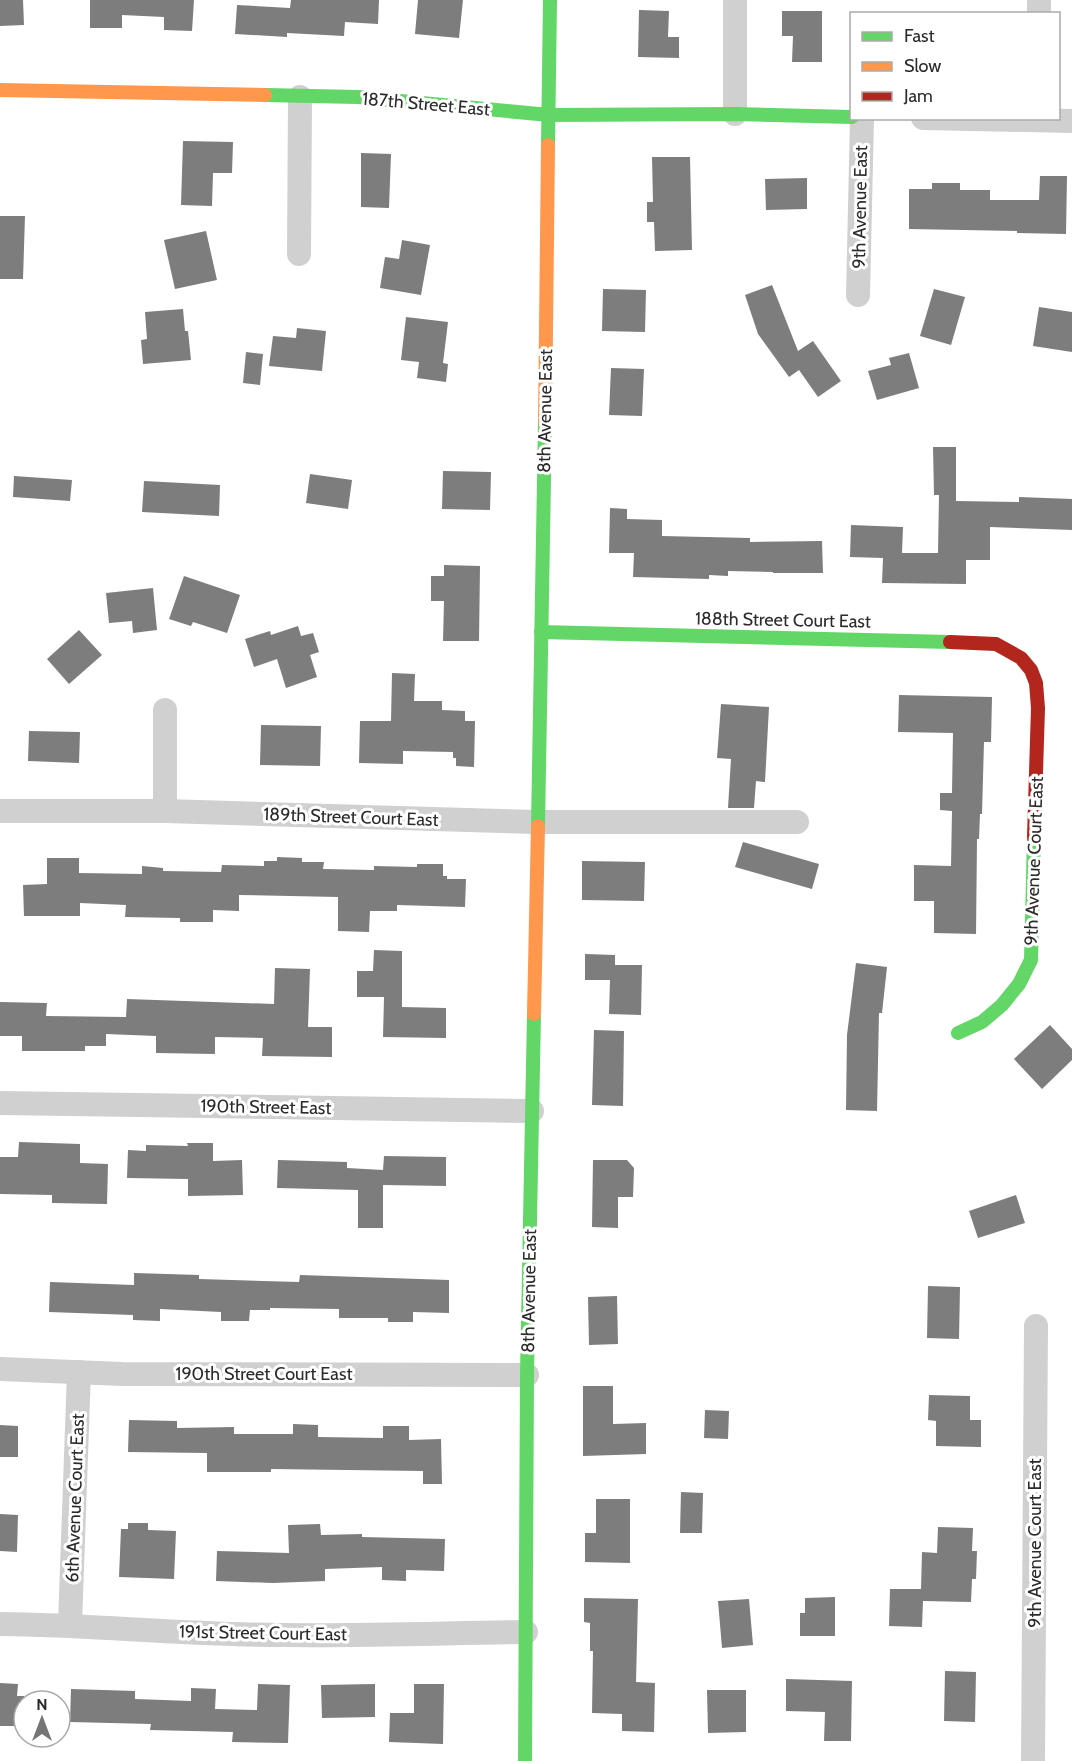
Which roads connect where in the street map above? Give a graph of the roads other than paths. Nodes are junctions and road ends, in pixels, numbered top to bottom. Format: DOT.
graph roads {
  1 [pos="550,0"];
  2 [pos="735,0"];
  3 [pos="0,90"];
  4 [pos="300,97"];
  5 [pos="735,114"];
  6 [pos="549,115"];
  7 [pos="850,117"];
  8 [pos="862,120"];
  9 [pos="1036,120"];
  10 [pos="1072,121"];
  11 [pos="299,254"];
  12 [pos="858,296"];
  13 [pos="541,632"];
  14 [pos="1021,658"];
  15 [pos="165,710"];
  16 [pos="0,811"];
  17 [pos="165,812"];
  18 [pos="537,822"];
  19 [pos="797,822"];
  20 [pos="958,1033"];
  21 [pos="0,1102"];
  22 [pos="532,1111"];
  23 [pos="1036,1326"];
  24 [pos="0,1369"];
  25 [pos="79,1372"];
  26 [pos="527,1375"];
  27 [pos="0,1624"];
  28 [pos="70,1624"];
  29 [pos="526,1632"];
  30 [pos="525,1761"];
  31 [pos="1033,1761"];
  1 -- 6 [label="street, 8th Avenue East"];
  2 -- 5 [label="street"];
  3 -- 4 [label="street, 187th Street East"];
  4 -- 6 [label="street, 187th Street East"];
  4 -- 11 [label="street"];
  5 -- 6 [label="street, 187th Street East"];
  5 -- 7 [label="street, 187th Street East"];
  6 -- 13 [label="street, 8th Avenue East"];
  8 -- 12 [label="street, 9th Avenue East"];
  9 -- 10 [label="street"];
  13 -- 14 [label="street, 188th Street Court East"];
  13 -- 18 [label="street, 8th Avenue East"];
  14 -- 20 [label="street, 9th Avenue Court East"];
  15 -- 17 [label="street"];
  16 -- 17 [label="street, 189th Street Court East"];
  17 -- 18 [label="street, 189th Street Court East"];
  18 -- 19 [label="street"];
  18 -- 22 [label="street, 8th Avenue East"];
  21 -- 22 [label="street, 190th Street East"];
  22 -- 26 [label="street, 8th Avenue East"];
  23 -- 31 [label="street, 9th Avenue Court East"];
  24 -- 25 [label="street, 190th Street Court East"];
  25 -- 26 [label="street, 190th Street Court East"];
  25 -- 28 [label="street, 6th Avenue Court East"];
  26 -- 29 [label="street, 8th Avenue East"];
  27 -- 28 [label="street, 191st Street Court East"];
  28 -- 29 [label="street, 191st Street Court East"];
  29 -- 30 [label="street, 8th Avenue East"];
}
